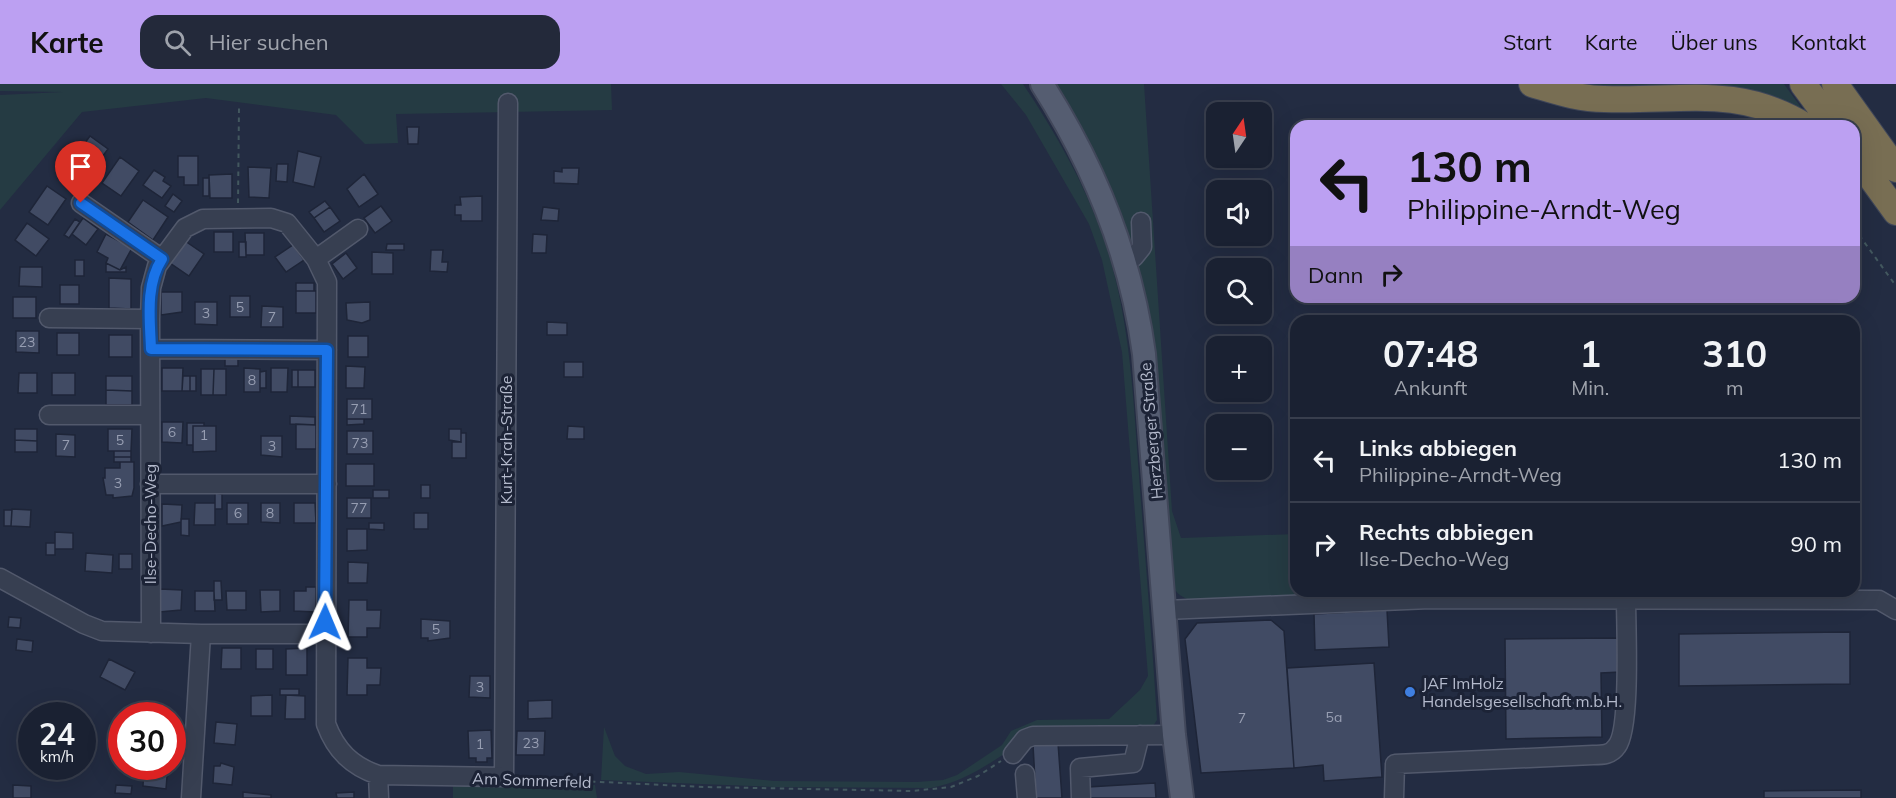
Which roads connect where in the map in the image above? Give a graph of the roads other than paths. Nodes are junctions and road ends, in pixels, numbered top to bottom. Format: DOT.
graph roads {
  1 [pos="1042,84"];
  2 [pos="1532,84"];
  3 [pos="1803,84"];
  4 [pos="1835,84"];
  5 [pos="508,103"];
  6 [pos="1793,120"];
  7 [pos="1829,120"];
  8 [pos="1896,169"];
  9 [pos="1863,172"];
  10 [pos="81,203"];
  11 [pos="1896,212"];
  12 [pos="1141,222"];
  13 [pos="358,229"];
  14 [pos="162,259"];
  15 [pos="316,259"];
  16 [pos="1126,261"];
  17 [pos="49,319"];
  18 [pos="150,319"];
  19 [pos="151,349"];
  20 [pos="327,350"];
  21 [pos="150,415"];
  22 [pos="49,416"];
  23 [pos="150,484"];
  24 [pos="327,484"];
  25 [pos="0,578"];
  26 [pos="1626,599"];
  27 [pos="1165,610"];
  28 [pos="1896,610"];
  29 [pos="151,633"];
  30 [pos="201,634"];
  31 [pos="325,634"];
  32 [pos="1140,735"];
  33 [pos="1174,735"];
  34 [pos="1013,754"];
  35 [pos="1025,774"];
  36 [pos="378,776"];
  37 [pos="504,777"];
  38 [pos="191,798"];
  39 [pos="379,798"];
  40 [pos="1027,798"];
  41 [pos="1082,798"];
  42 [pos="1182,798"];
  43 [pos="1394,798"];
  1 -- 16 [label="main road, Herzberger Straße"];
  2 -- 6 [label="highway"];
  3 -- 7 [label="highway"];
  4 -- 8 [label="highway"];
  5 -- 37 [label="street, Kurt-Krah-Straße"];
  9 -- 11 [label="highway"];
  10 -- 14 [label="street"];
  12 -- 16 [label="street"];
  13 -- 15 [label="street"];
  14 -- 15 [label="street, Ilse-Decho-Weg"];
  14 -- 18 [label="street, Ilse-Decho-Weg"];
  15 -- 20 [label="street, Ilse-Decho-Weg"];
  16 -- 27 [label="main road, Herzberger Straße"];
  17 -- 18 [label="street"];
  18 -- 19 [label="street, Ilse-Decho-Weg"];
  19 -- 20 [label="street"];
  19 -- 21 [label="street, Ilse-Decho-Weg"];
  20 -- 24 [label="street, Ilse-Decho-Weg"];
  21 -- 22 [label="street"];
  21 -- 23 [label="street, Ilse-Decho-Weg"];
  23 -- 24 [label="street"];
  23 -- 29 [label="street, Ilse-Decho-Weg"];
  24 -- 31 [label="street, Ilse-Decho-Weg"];
  25 -- 29 [label="street"];
  26 -- 27 [label="street"];
  26 -- 28 [label="street"];
  26 -- 43 [label="street"];
  27 -- 33 [label="main road, Herzberger Straße"];
  29 -- 30 [label="street"];
  30 -- 31 [label="street"];
  30 -- 38 [label="street"];
  31 -- 36 [label="street, Am Sommerfeld"];
  32 -- 33 [label="street"];
  32 -- 34 [label="street"];
  32 -- 41 [label="street"];
  33 -- 42 [label="main road, Herzberger Straße"];
  35 -- 40 [label="street"];
  36 -- 37 [label="street, Am Sommerfeld"];
  36 -- 39 [label="street"];
}
